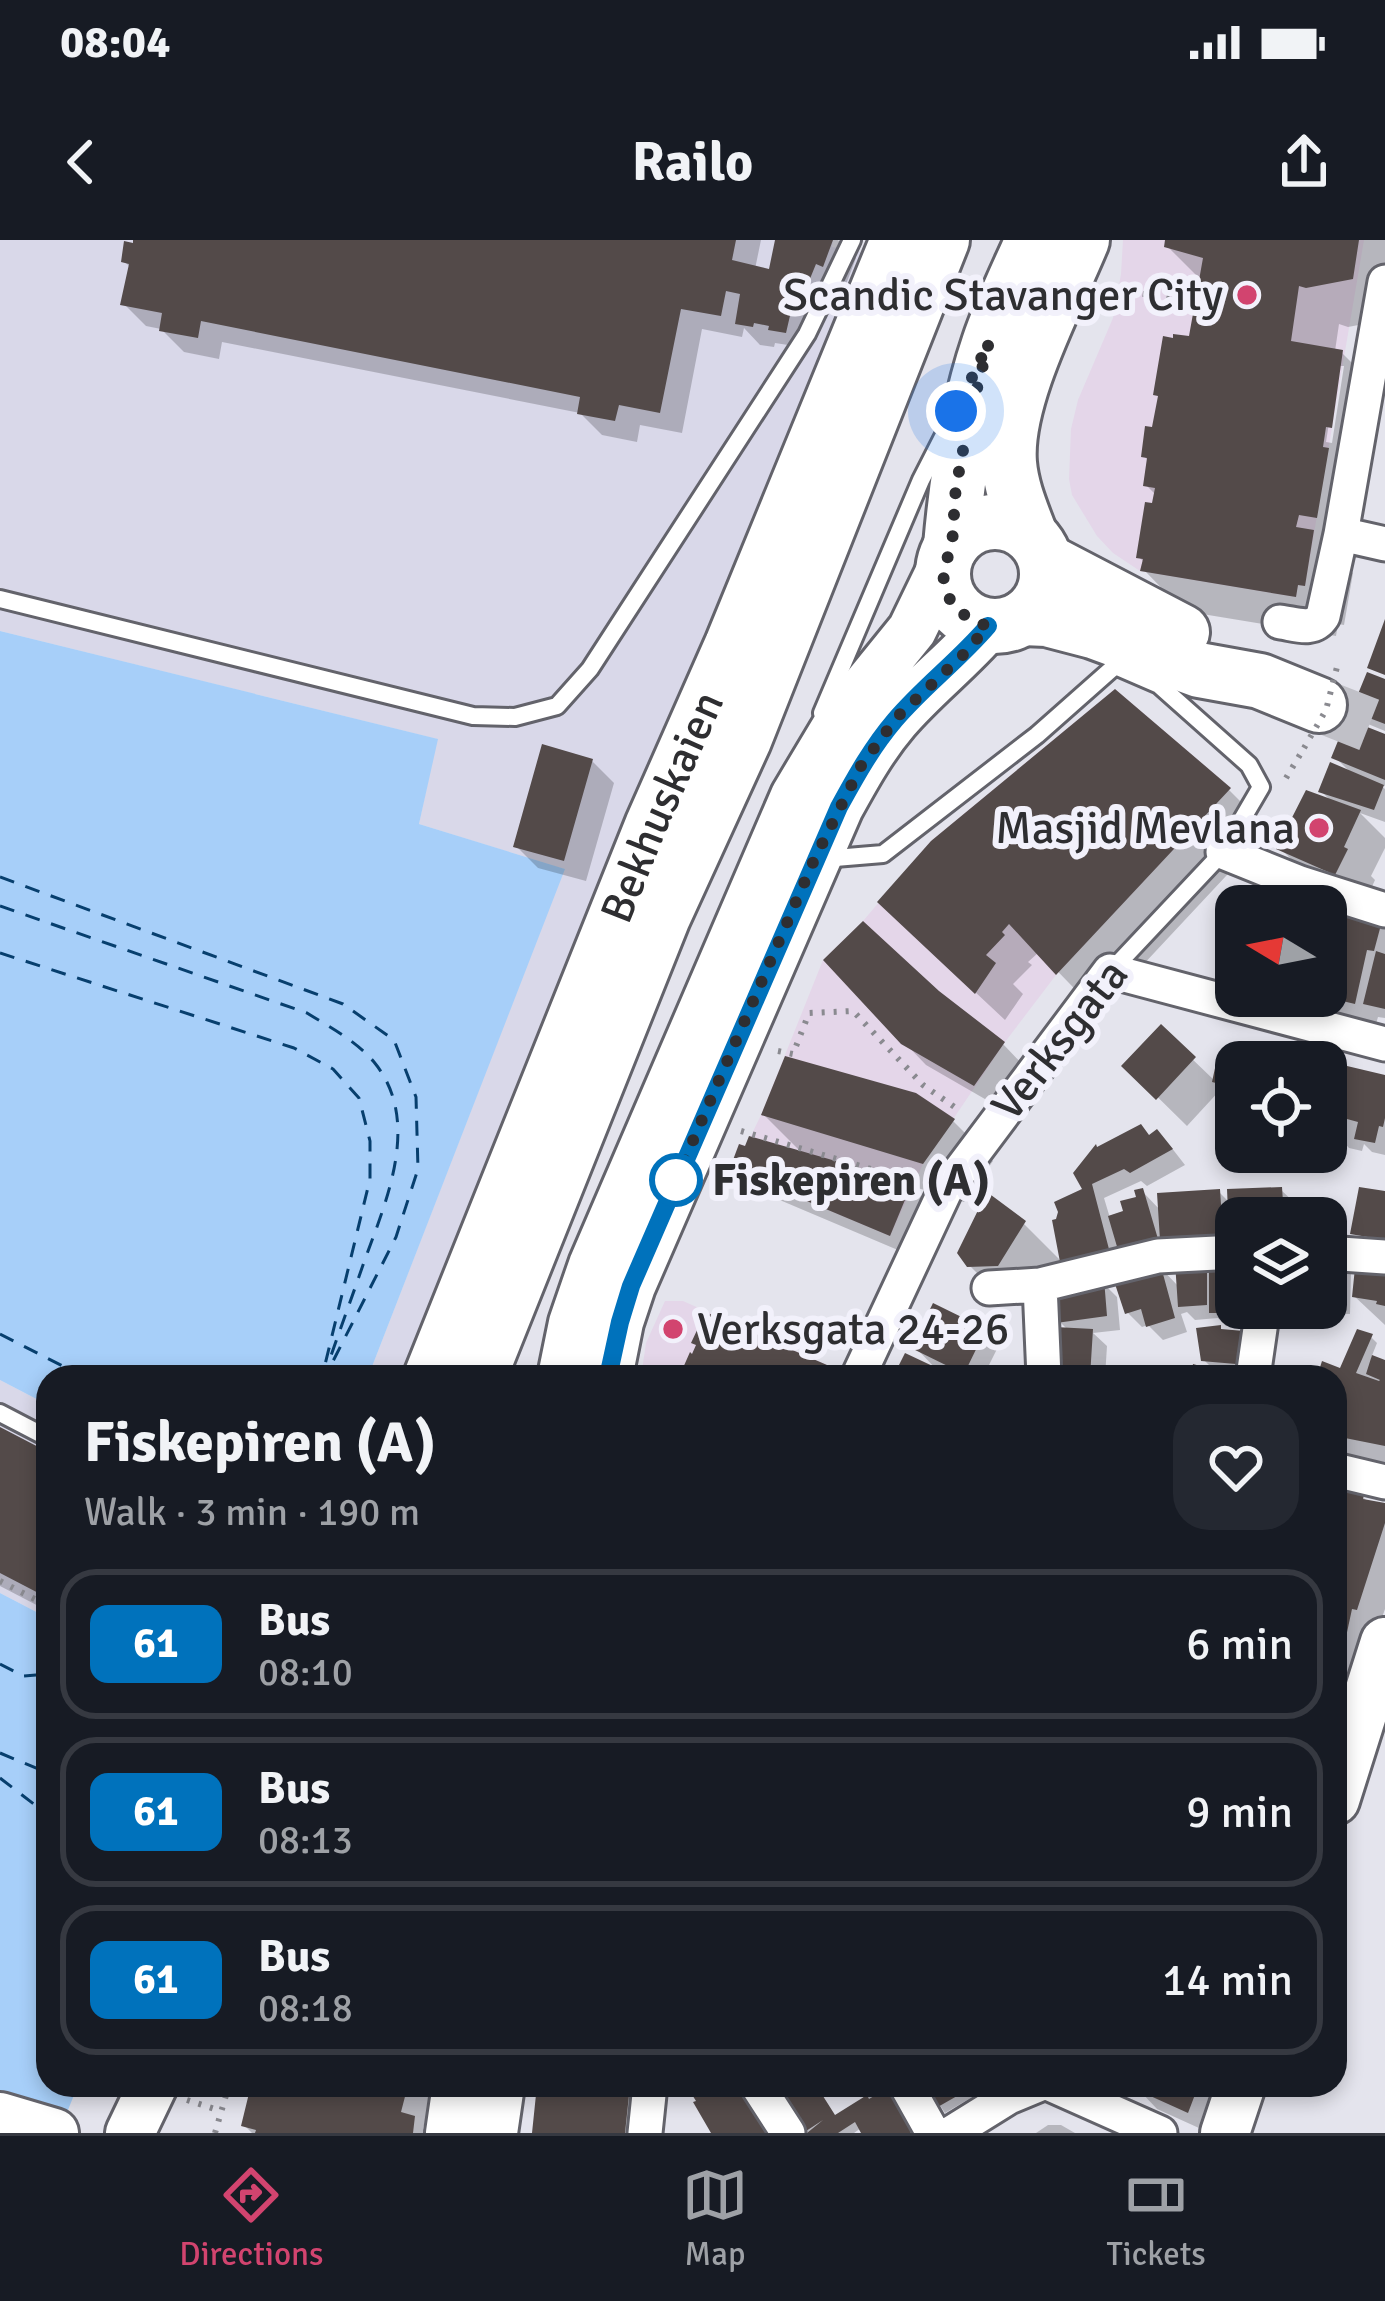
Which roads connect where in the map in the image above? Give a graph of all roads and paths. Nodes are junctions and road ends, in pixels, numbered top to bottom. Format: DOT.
graph roads {
  1 [pos="852,240"];
  2 [pos="898,240"];
  3 [pos="919,240"];
  4 [pos="942,240"];
  5 [pos="1033,240"];
  6 [pos="1082,240"];
  7 [pos="1385,282"];
  8 [pos="1104,289"];
  9 [pos="1196,301"];
  10 [pos="989,342"];
  11 [pos="1341,534"];
  12 [pos="1385,544"];
  13 [pos="1038,548"];
  14 [pos="947,555"];
  15 [pos="0,599"];
  16 [pos="1005,622"];
  17 [pos="1280,622"];
  18 [pos="1260,681"];
  19 [pos="1320,705"];
  20 [pos="795,796"];
  21 [pos="1223,852"];
  22 [pos="814,860"];
  23 [pos="1385,910"];
  24 [pos="663,917"];
  25 [pos="1110,971"];
  26 [pos="1385,1044"];
  27 [pos="775,1050"];
  28 [pos="956,1108"];
  29 [pos="729,1128"];
  30 [pos="945,1191"];
  31 [pos="1215,1253"];
  32 [pos="1347,1254"];
  33 [pos="1385,1257"];
  34 [pos="1040,1285"];
  35 [pos="989,1288"];
  36 [pos="1260,1329"];
  37 [pos="436,1365"];
  38 [pos="484,1365"];
  39 [pos="564,1365"];
  40 [pos="611,1365"];
  41 [pos="864,1365"];
  42 [pos="1043,1365"];
  43 [pos="1255,1365"];
  44 [pos="0,1413"];
  45 [pos="36,1432"];
  46 [pos="1347,1473"];
  47 [pos="1385,1482"];
  48 [pos="0,1582"];
  49 [pos="36,1600"];
  50 [pos="1385,1642"];
  51 [pos="1358,1740"];
  52 [pos="1347,1769"];
  53 [pos="226,2097"];
  54 [pos="455,2097"];
  55 [pos="498,2097"];
  56 [pos="649,2097"];
  57 [pos="765,2097"];
  58 [pos="913,2097"];
  59 [pos="1004,2097"];
  60 [pos="1079,2097"];
  61 [pos="1237,2097"];
  62 [pos="163,2099"];
  63 [pos="0,2116"];
  64 [pos="54,2133"];
  65 [pos="130,2133"];
  66 [pos="215,2133"];
  67 [pos="450,2133"];
  68 [pos="493,2133"];
  69 [pos="645,2133"];
  70 [pos="788,2133"];
  71 [pos="933,2133"];
  72 [pos="951,2133"];
  73 [pos="1160,2133"];
  74 [pos="1225,2133"];
  1 -- 15 [label="lane"];
  2 -- 37 [label="main road, Bekhuskaien"];
  3 -- 24 [label="main road"];
  4 -- 24 [label="main road, Bekhuskaien"];
  5 -- 10 [label="main road"];
  6 -- 13 [label="main road"];
  7 -- 11 [label="street"];
  8 -- 9 [label="path"];
  10 -- 14 [label="main road"];
  10 -- 20 [label="lane"];
  11 -- 12 [label="street"];
  11 -- 17 [label="street"];
  13 -- 14 [label="main road"];
  13 -- 16 [label="main road"];
  13 -- 18 [label="main road"];
  14 -- 16 [label="main road"];
  14 -- 20 [label="main road"];
  16 -- 18 [label="main road"];
  16 -- 22 [label="main road"];
  18 -- 19 [label="main road"];
  19 -- 19 [label="path, bridge"];
  20 -- 39 [label="main road"];
  21 -- 22 [label="lane, Verksgata"];
  21 -- 23 [label="street"];
  21 -- 25 [label="lane, Verksgata"];
  22 -- 40 [label="main road"];
  24 -- 38 [label="main road, Bekhuskaien"];
  25 -- 26 [label="street"];
  25 -- 30 [label="street, Verksgata"];
  27 -- 28 [label="path"];
  29 -- 30 [label="path"];
  30 -- 41 [label="street, Verksgata"];
  31 -- 34 [label="street"];
  32 -- 33 [label="street"];
  34 -- 35 [label="street"];
  34 -- 42 [label="street"];
  36 -- 43 [label="street"];
  44 -- 45 [label="lane"];
  46 -- 47 [label="street"];
  48 -- 49 [label="path"];
  50 -- 51 [label="main road"];
  51 -- 52 [label="main road"];
  53 -- 66 [label="path"];
  54 -- 67 [label="main road"];
  55 -- 68 [label="main road"];
  56 -- 69 [label="street"];
  57 -- 70 [label="street"];
  58 -- 71 [label="street"];
  59 -- 72 [label="street"];
  60 -- 73 [label="street"];
  61 -- 74 [label="main road"];
  62 -- 65 [label="main road"];
  63 -- 64 [label="main road"];
}
